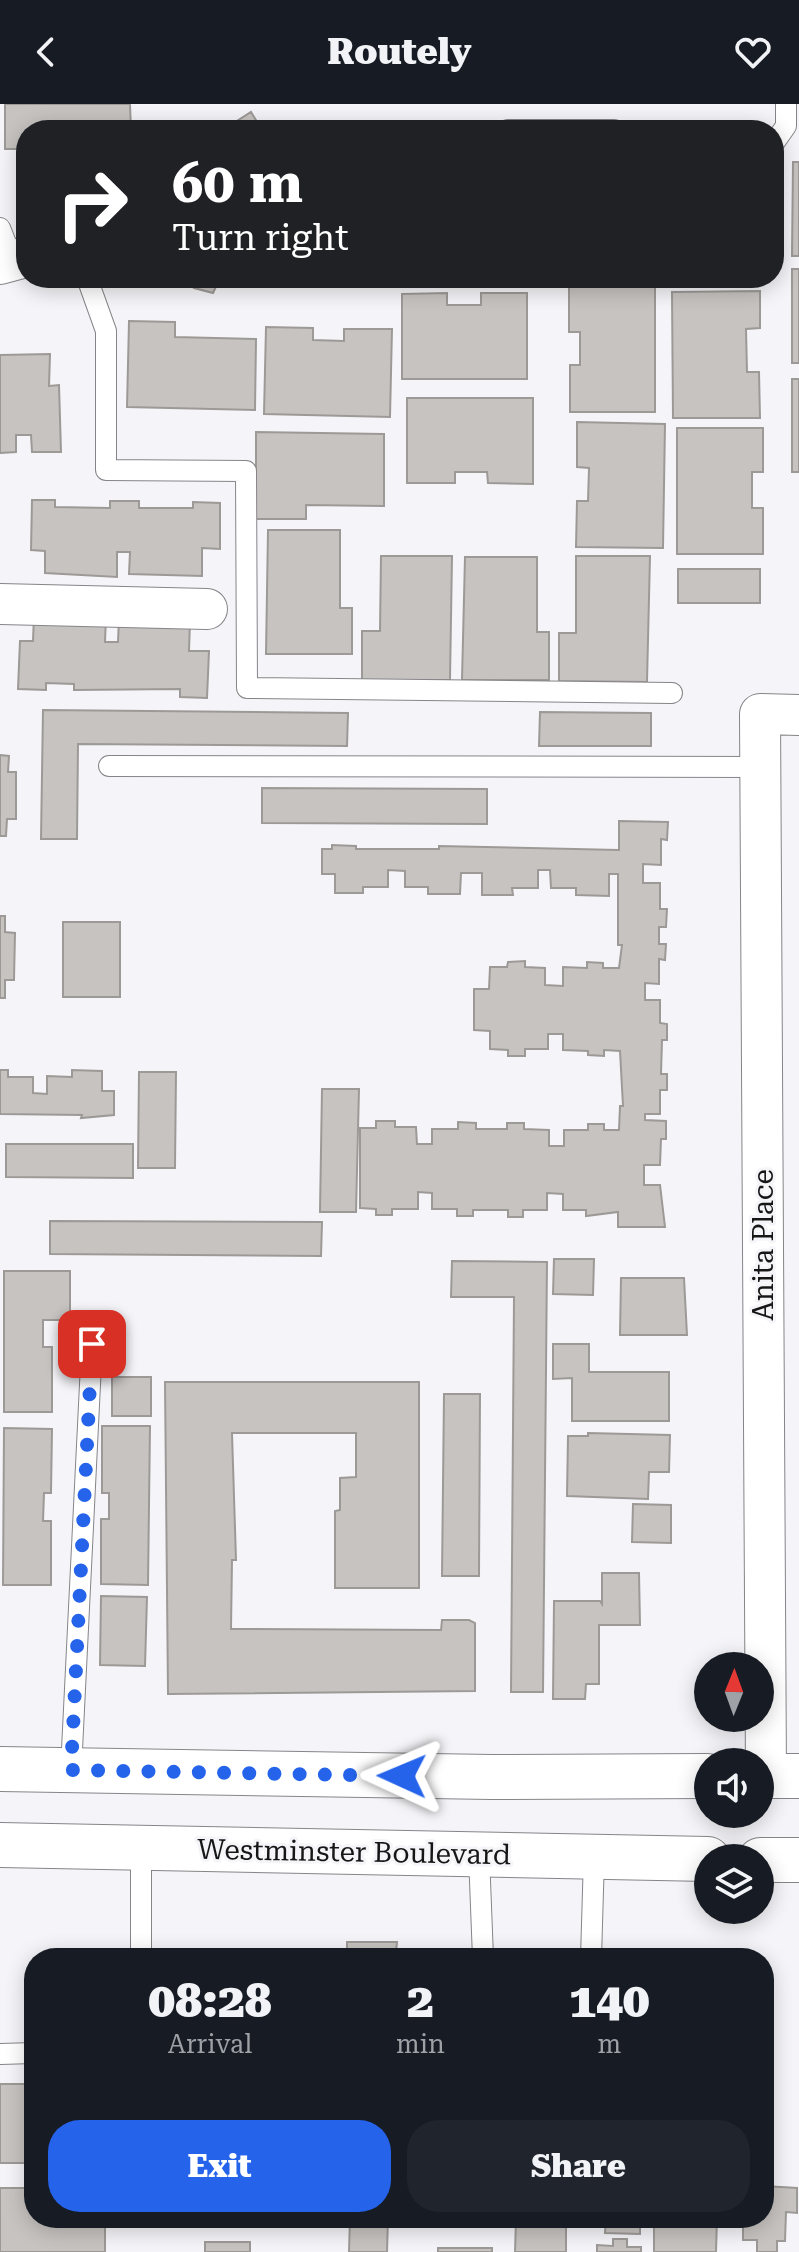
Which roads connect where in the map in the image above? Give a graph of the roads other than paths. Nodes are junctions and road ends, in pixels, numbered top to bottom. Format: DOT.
graph roads {
  1 [pos="786,104"];
  2 [pos="784,129"];
  3 [pos="91,288"];
  4 [pos="0,604"];
  5 [pos="207,609"];
  6 [pos="672,693"];
  7 [pos="799,715"];
  8 [pos="109,766"];
  9 [pos="760,767"];
  10 [pos="92,1344"];
  11 [pos="0,1769"];
  12 [pos="71,1770"];
  13 [pos="694,1776"];
  14 [pos="775,1776"];
  15 [pos="0,1845"];
  16 [pos="141,1848"];
  17 [pos="479,1855"];
  18 [pos="594,1857"];
  19 [pos="694,1859"];
  20 [pos="774,1860"];
  21 [pos="799,1860"];
  22 [pos="141,1948"];
  23 [pos="483,1948"];
  24 [pos="591,1948"];
  25 [pos="24,2053"];
  26 [pos="0,2054"];
  1 -- 2 [label="lane"];
  3 -- 6 [label="lane"];
  4 -- 5 [label="street"];
  7 -- 9 [label="street, Anita Place"];
  8 -- 9 [label="lane"];
  9 -- 14 [label="street, Anita Place"];
  10 -- 12 [label="lane"];
  11 -- 12 [label="main road"];
  12 -- 13 [label="main road"];
  15 -- 16 [label="main road, Westminster Boulevard"];
  16 -- 17 [label="main road, Westminster Boulevard"];
  16 -- 22 [label="lane"];
  17 -- 18 [label="main road, Westminster Boulevard"];
  17 -- 23 [label="lane"];
  18 -- 19 [label="main road, Westminster Boulevard"];
  18 -- 24 [label="lane"];
  20 -- 21 [label="main road"];
  25 -- 26 [label="lane"];
}
